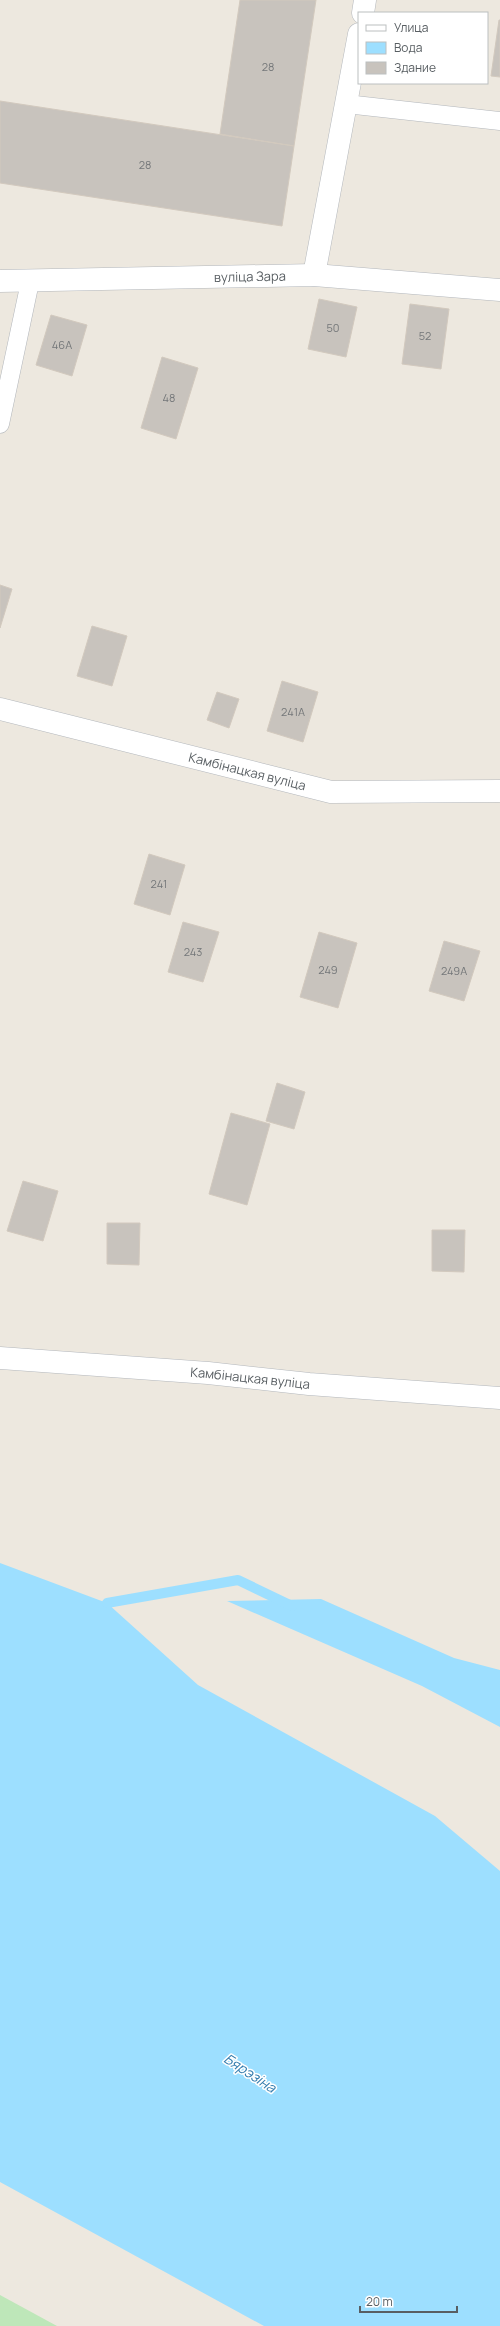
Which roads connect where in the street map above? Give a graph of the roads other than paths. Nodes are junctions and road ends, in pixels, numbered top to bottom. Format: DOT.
graph roads {
  1 [pos="365,0"];
  2 [pos="363,12"];
  3 [pos="358,39"];
  4 [pos="346,104"];
  5 [pos="500,121"];
  6 [pos="314,275"];
  7 [pos="0,281"];
  8 [pos="30,282"];
  9 [pos="500,290"];
  10 [pos="0,424"];
  11 [pos="0,709"];
  12 [pos="500,791"];
  13 [pos="0,1358"];
  14 [pos="500,1398"];
  1 -- 2 [label="street"];
  3 -- 4 [label="street"];
  4 -- 5 [label="lane"];
  4 -- 6 [label="street"];
  6 -- 8 [label="street, вуліца Зара"];
  6 -- 9 [label="street, вуліца Зара"];
  7 -- 8 [label="street, вуліца Зара"];
  8 -- 10 [label="lane"];
  11 -- 12 [label="street, Камбінацкая вуліца"];
  13 -- 14 [label="street, Камбінацкая вуліца"];
}
